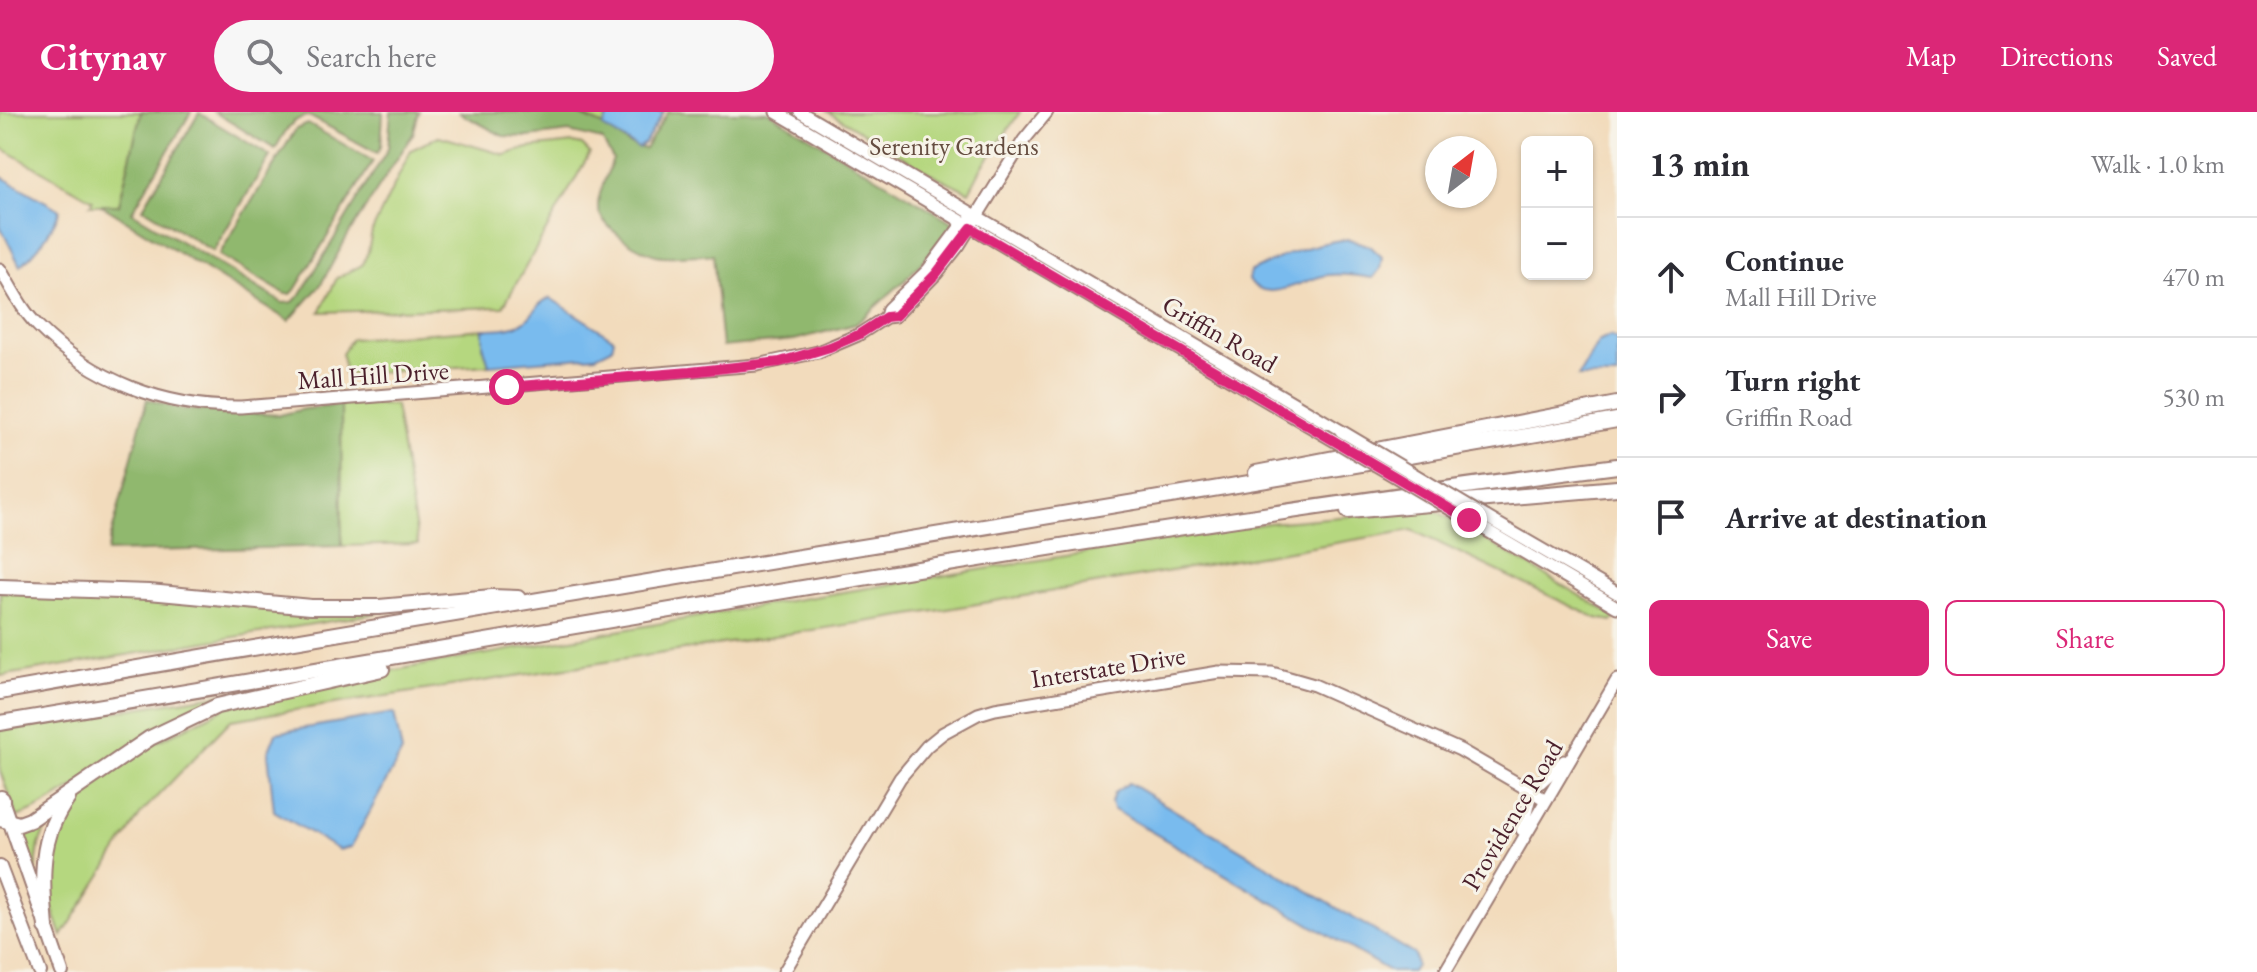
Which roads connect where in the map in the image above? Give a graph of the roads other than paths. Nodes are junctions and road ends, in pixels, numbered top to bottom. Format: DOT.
graph roads {
  1 [pos="776,112"];
  2 [pos="800,112"];
  3 [pos="1047,112"];
  4 [pos="970,223"];
  5 [pos="0,269"];
  6 [pos="1617,404"];
  7 [pos="1617,420"];
  8 [pos="1617,466"];
  9 [pos="1617,488"];
  10 [pos="1120,505"];
  11 [pos="1324,506"];
  12 [pos="0,587"];
  13 [pos="1617,593"];
  14 [pos="538,601"];
  15 [pos="1617,607"];
  16 [pos="531,636"];
  17 [pos="1617,680"];
  18 [pos="0,692"];
  19 [pos="0,723"];
  20 [pos="1586,733"];
  21 [pos="79,785"];
  22 [pos="1526,789"];
  23 [pos="1546,800"];
  24 [pos="3,809"];
  25 [pos="0,867"];
  26 [pos="1506,867"];
  27 [pos="46,927"];
  28 [pos="40,972"];
  29 [pos="62,972"];
  30 [pos="784,972"];
  31 [pos="1445,972"];
  1 -- 4 [label="street, Griffin Road"];
  2 -- 4 [label="street, Griffin Road"];
  3 -- 4 [label="street, Mall Hill Drive"];
  4 -- 5 [label="street, Mall Hill Drive"];
  4 -- 13 [label="street, Griffin Road, bridge"];
  4 -- 15 [label="street, Griffin Road, bridge"];
  6 -- 10 [label="highway"];
  7 -- 10 [label="highway"];
  8 -- 11 [label="highway"];
  9 -- 11 [label="highway"];
  10 -- 14 [label="highway"];
  11 -- 16 [label="highway"];
  12 -- 14 [label="highway"];
  14 -- 18 [label="highway"];
  16 -- 19 [label="highway"];
  16 -- 21 [label="highway"];
  17 -- 20 [label="street, Providence Road"];
  20 -- 22 [label="street"];
  20 -- 23 [label="street, Providence Road"];
  21 -- 24 [label="highway"];
  21 -- 27 [label="highway"];
  22 -- 23 [label="street, Interstate Drive"];
  22 -- 26 [label="street"];
  22 -- 30 [label="street, Interstate Drive"];
  23 -- 26 [label="street, Providence Road"];
  24 -- 27 [label="main road"];
  25 -- 28 [label="main road"];
  26 -- 31 [label="street, Providence Road"];
  27 -- 29 [label="main road"];
}
